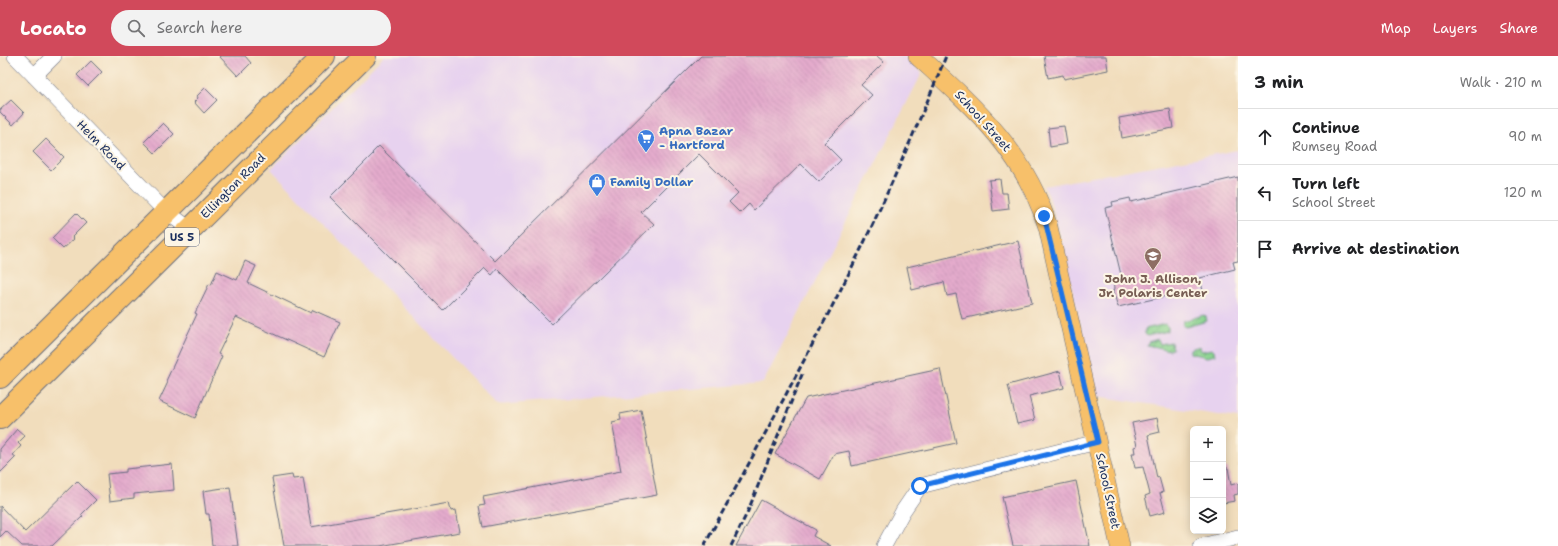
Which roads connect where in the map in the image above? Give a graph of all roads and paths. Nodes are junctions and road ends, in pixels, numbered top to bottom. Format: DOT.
graph roads {
  1 [pos="15,56"];
  2 [pos="54,56"];
  3 [pos="365,56"];
  4 [pos="918,56"];
  5 [pos="320,60"];
  6 [pos="34,76"];
  7 [pos="336,84"];
  8 [pos="166,212"];
  9 [pos="190,229"];
  10 [pos="0,377"];
  11 [pos="0,418"];
  12 [pos="1098,442"];
  13 [pos="1238,538"];
  14 [pos="884,546"];
  15 [pos="1120,546"];
  16 [pos="1201,546"];
  1 -- 6 [label="street, Helm Road"];
  2 -- 6 [label="street"];
  3 -- 7 [label="highway, Ellington Road / US 5"];
  4 -- 12 [label="main road, School Street"];
  5 -- 7 [label="highway"];
  5 -- 8 [label="highway, US 5"];
  6 -- 8 [label="street, Helm Road"];
  7 -- 9 [label="highway, Ellington Road / US 5"];
  8 -- 9 [label="street, Helm Road"];
  8 -- 10 [label="highway, US 5"];
  9 -- 11 [label="highway, Ellington Road / US 5"];
  12 -- 14 [label="street"];
  12 -- 15 [label="main road, School Street"];
  13 -- 16 [label="street"];
}
